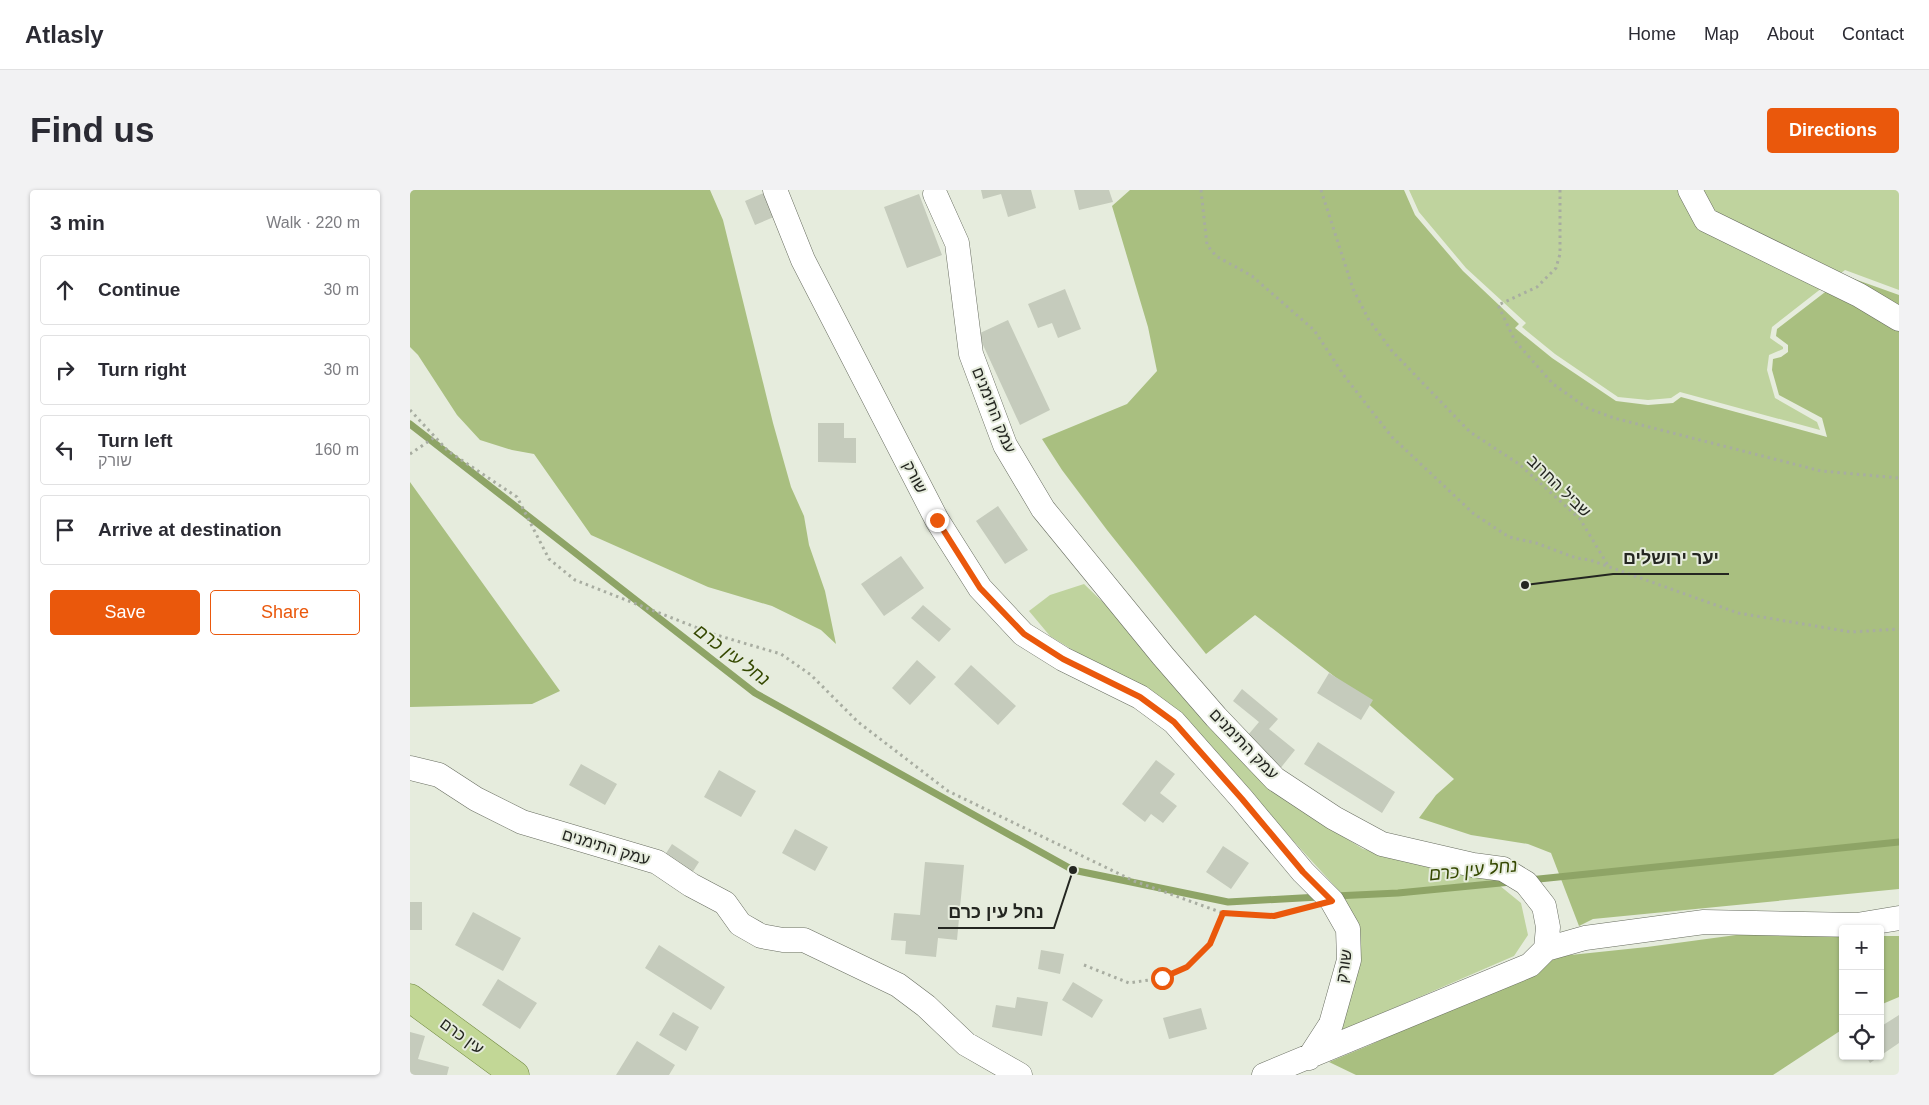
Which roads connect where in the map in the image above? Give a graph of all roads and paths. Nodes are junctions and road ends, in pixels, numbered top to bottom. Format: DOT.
graph roads {
  1 [pos="775,190"];
  2 [pos="1201,190"];
  3 [pos="1321,190"];
  4 [pos="1560,190"];
  5 [pos="1690,190"];
  6 [pos="935,194"];
  7 [pos="1899,319"];
  8 [pos="410,410"];
  9 [pos="435,437"];
  10 [pos="410,454"];
  11 [pos="1899,478"];
  12 [pos="1609,567"];
  13 [pos="1899,629"];
  14 [pos="410,768"];
  15 [pos="1332,901"];
  16 [pos="1223,913"];
  17 [pos="1899,918"];
  18 [pos="1546,949"];
  19 [pos="1084,965"];
  20 [pos="410,998"];
  21 [pos="1314,1054"];
  22 [pos="515,1075"];
  23 [pos="1020,1075"];
  24 [pos="1264,1075"];
  25 [pos="1294,1075"];
  1 -- 15 [label="street, שורק"];
  2 -- 12 [label="path"];
  3 -- 12 [label="path, שביל החרוב"];
  4 -- 11 [label="path"];
  5 -- 7 [label="street"];
  6 -- 18 [label="street, עמק התימנים"];
  8 -- 9 [label="path"];
  9 -- 10 [label="path"];
  9 -- 16 [label="path"];
  12 -- 13 [label="path"];
  14 -- 23 [label="street, עמק התימנים"];
  15 -- 16 [label="path"];
  15 -- 21 [label="street, שורק"];
  16 -- 19 [label="path"];
  17 -- 18 [label="street"];
  18 -- 21 [label="street"];
  20 -- 22 [label="main road, עין כרם"];
  21 -- 24 [label="street"];
  21 -- 25 [label="street"];
}
